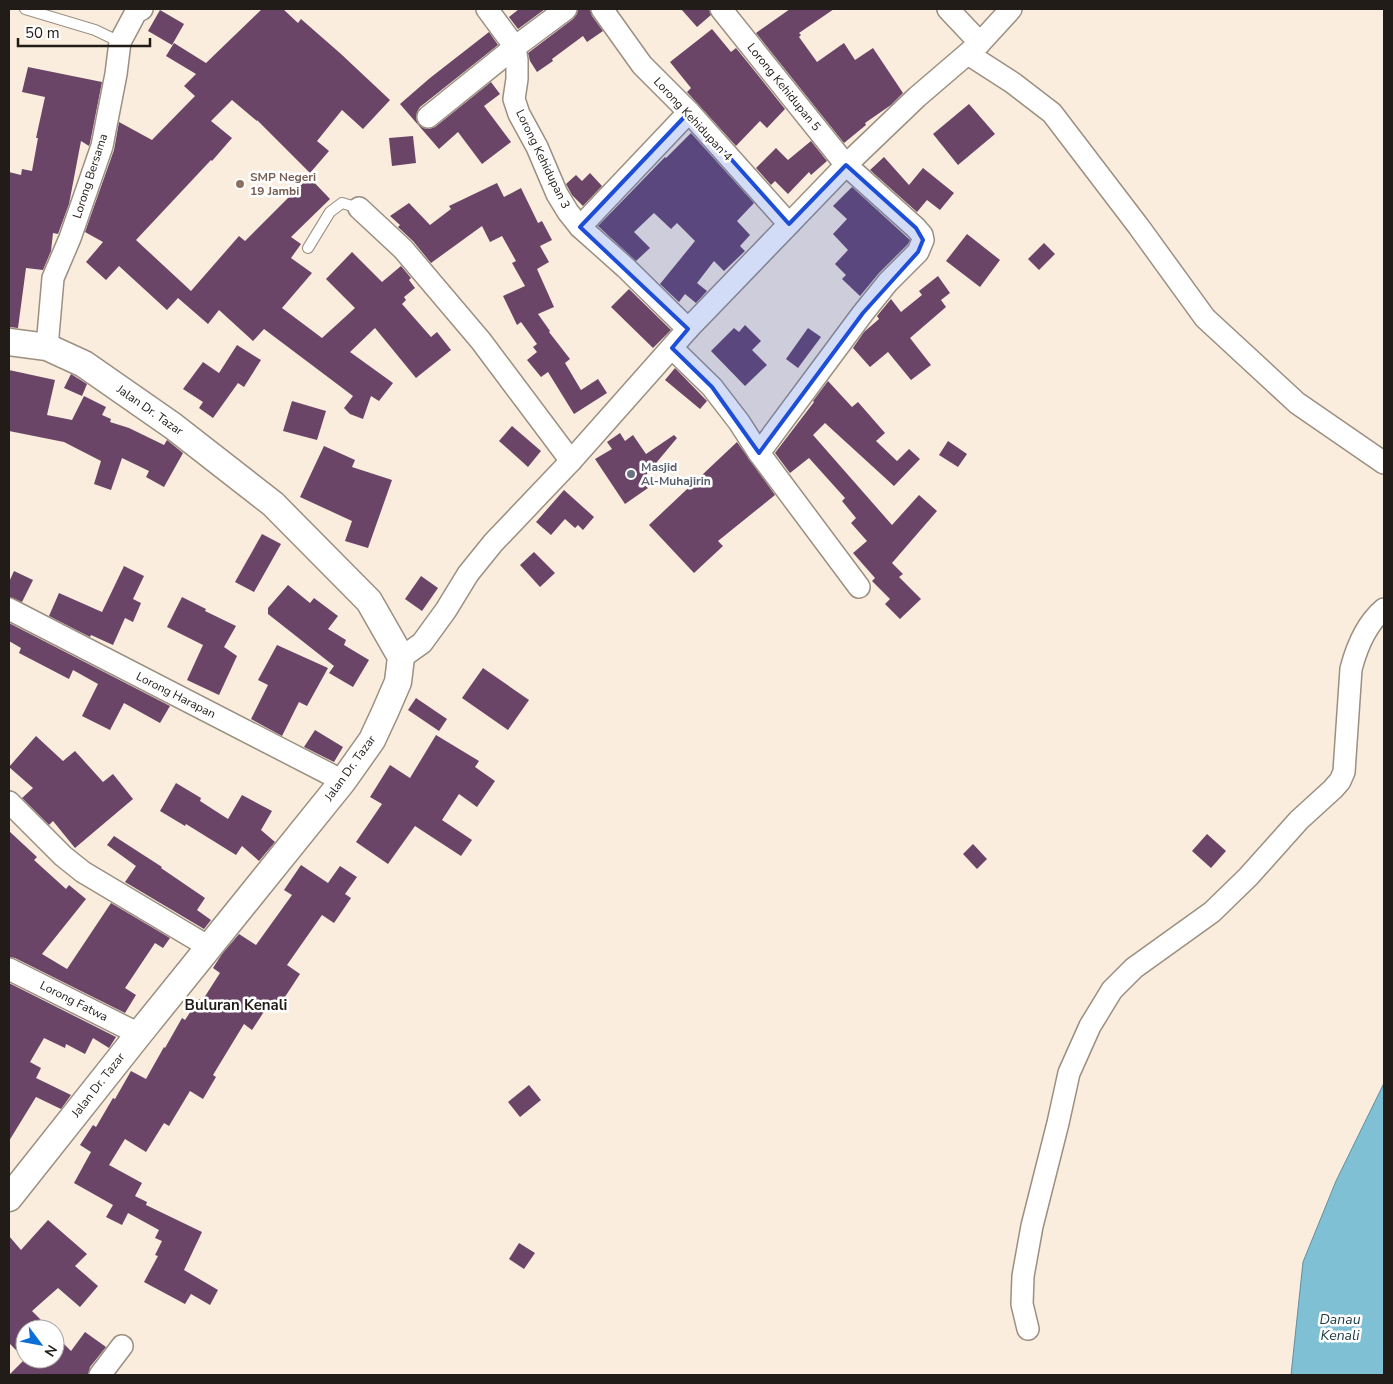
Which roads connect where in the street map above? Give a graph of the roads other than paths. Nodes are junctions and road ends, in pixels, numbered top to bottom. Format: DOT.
graph roads {
  1 [pos="25,9"];
  2 [pos="142,9"];
  3 [pos="487,9"];
  4 [pos="566,9"];
  5 [pos="602,9"];
  6 [pos="721,9"];
  7 [pos="948,9"];
  8 [pos="1011,9"];
  9 [pos="120,42"];
  10 [pos="515,47"];
  11 [pos="974,49"];
  12 [pos="689,112"];
  13 [pos="428,117"];
  14 [pos="846,165"];
  15 [pos="359,208"];
  16 [pos="789,224"];
  17 [pos="580,227"];
  18 [pos="308,248"];
  19 [pos="688,329"];
  20 [pos="9,342"];
  21 [pos="47,347"];
  22 [pos="672,348"];
  23 [pos="760,453"];
  24 [pos="571,461"];
  25 [pos="1384,463"];
  26 [pos="858,587"];
  27 [pos="9,609"];
  28 [pos="1384,609"];
  29 [pos="400,657"];
  30 [pos="343,781"];
  31 [pos="9,802"];
  32 [pos="209,947"];
  33 [pos="9,969"];
  34 [pos="139,1034"];
  35 [pos="9,1198"];
  36 [pos="1028,1329"];
  37 [pos="122,1346"];
  38 [pos="100,1375"];
  1 -- 9 [label="lane"];
  2 -- 9 [label="street, Lorong Bersama"];
  3 -- 10 [label="street"];
  4 -- 10 [label="street"];
  5 -- 12 [label="street, Lorong Kehidupan 4"];
  6 -- 14 [label="street, Lorong Kehidupan 5"];
  7 -- 11 [label="street"];
  8 -- 11 [label="street"];
  9 -- 21 [label="street, Lorong Bersama"];
  10 -- 13 [label="street"];
  10 -- 17 [label="street, Lorong Kehidupan 3"];
  11 -- 14 [label="street"];
  11 -- 25 [label="street"];
  12 -- 16 [label="street, Lorong Kehidupan 4"];
  12 -- 17 [label="street"];
  14 -- 16 [label="street"];
  14 -- 23 [label="street, Lorong Kehidupan 5"];
  15 -- 18 [label="lane"];
  15 -- 24 [label="street"];
  16 -- 19 [label="street"];
  17 -- 19 [label="street, Lorong Kehidupan 3"];
  19 -- 22 [label="street"];
  20 -- 21 [label="street, Jalan Dr. Tazar"];
  21 -- 29 [label="street, Jalan Dr. Tazar"];
  22 -- 23 [label="street"];
  22 -- 24 [label="street"];
  23 -- 26 [label="street"];
  24 -- 29 [label="street"];
  27 -- 30 [label="street, Lorong Harapan"];
  28 -- 36 [label="street"];
  29 -- 30 [label="street, Jalan Dr. Tazar"];
  30 -- 32 [label="street, Jalan Dr. Tazar"];
  31 -- 32 [label="street"];
  32 -- 34 [label="street, Jalan Dr. Tazar"];
  33 -- 34 [label="street, Lorong Fatwa"];
  34 -- 35 [label="street, Jalan Dr. Tazar"];
  37 -- 38 [label="street"];
}
